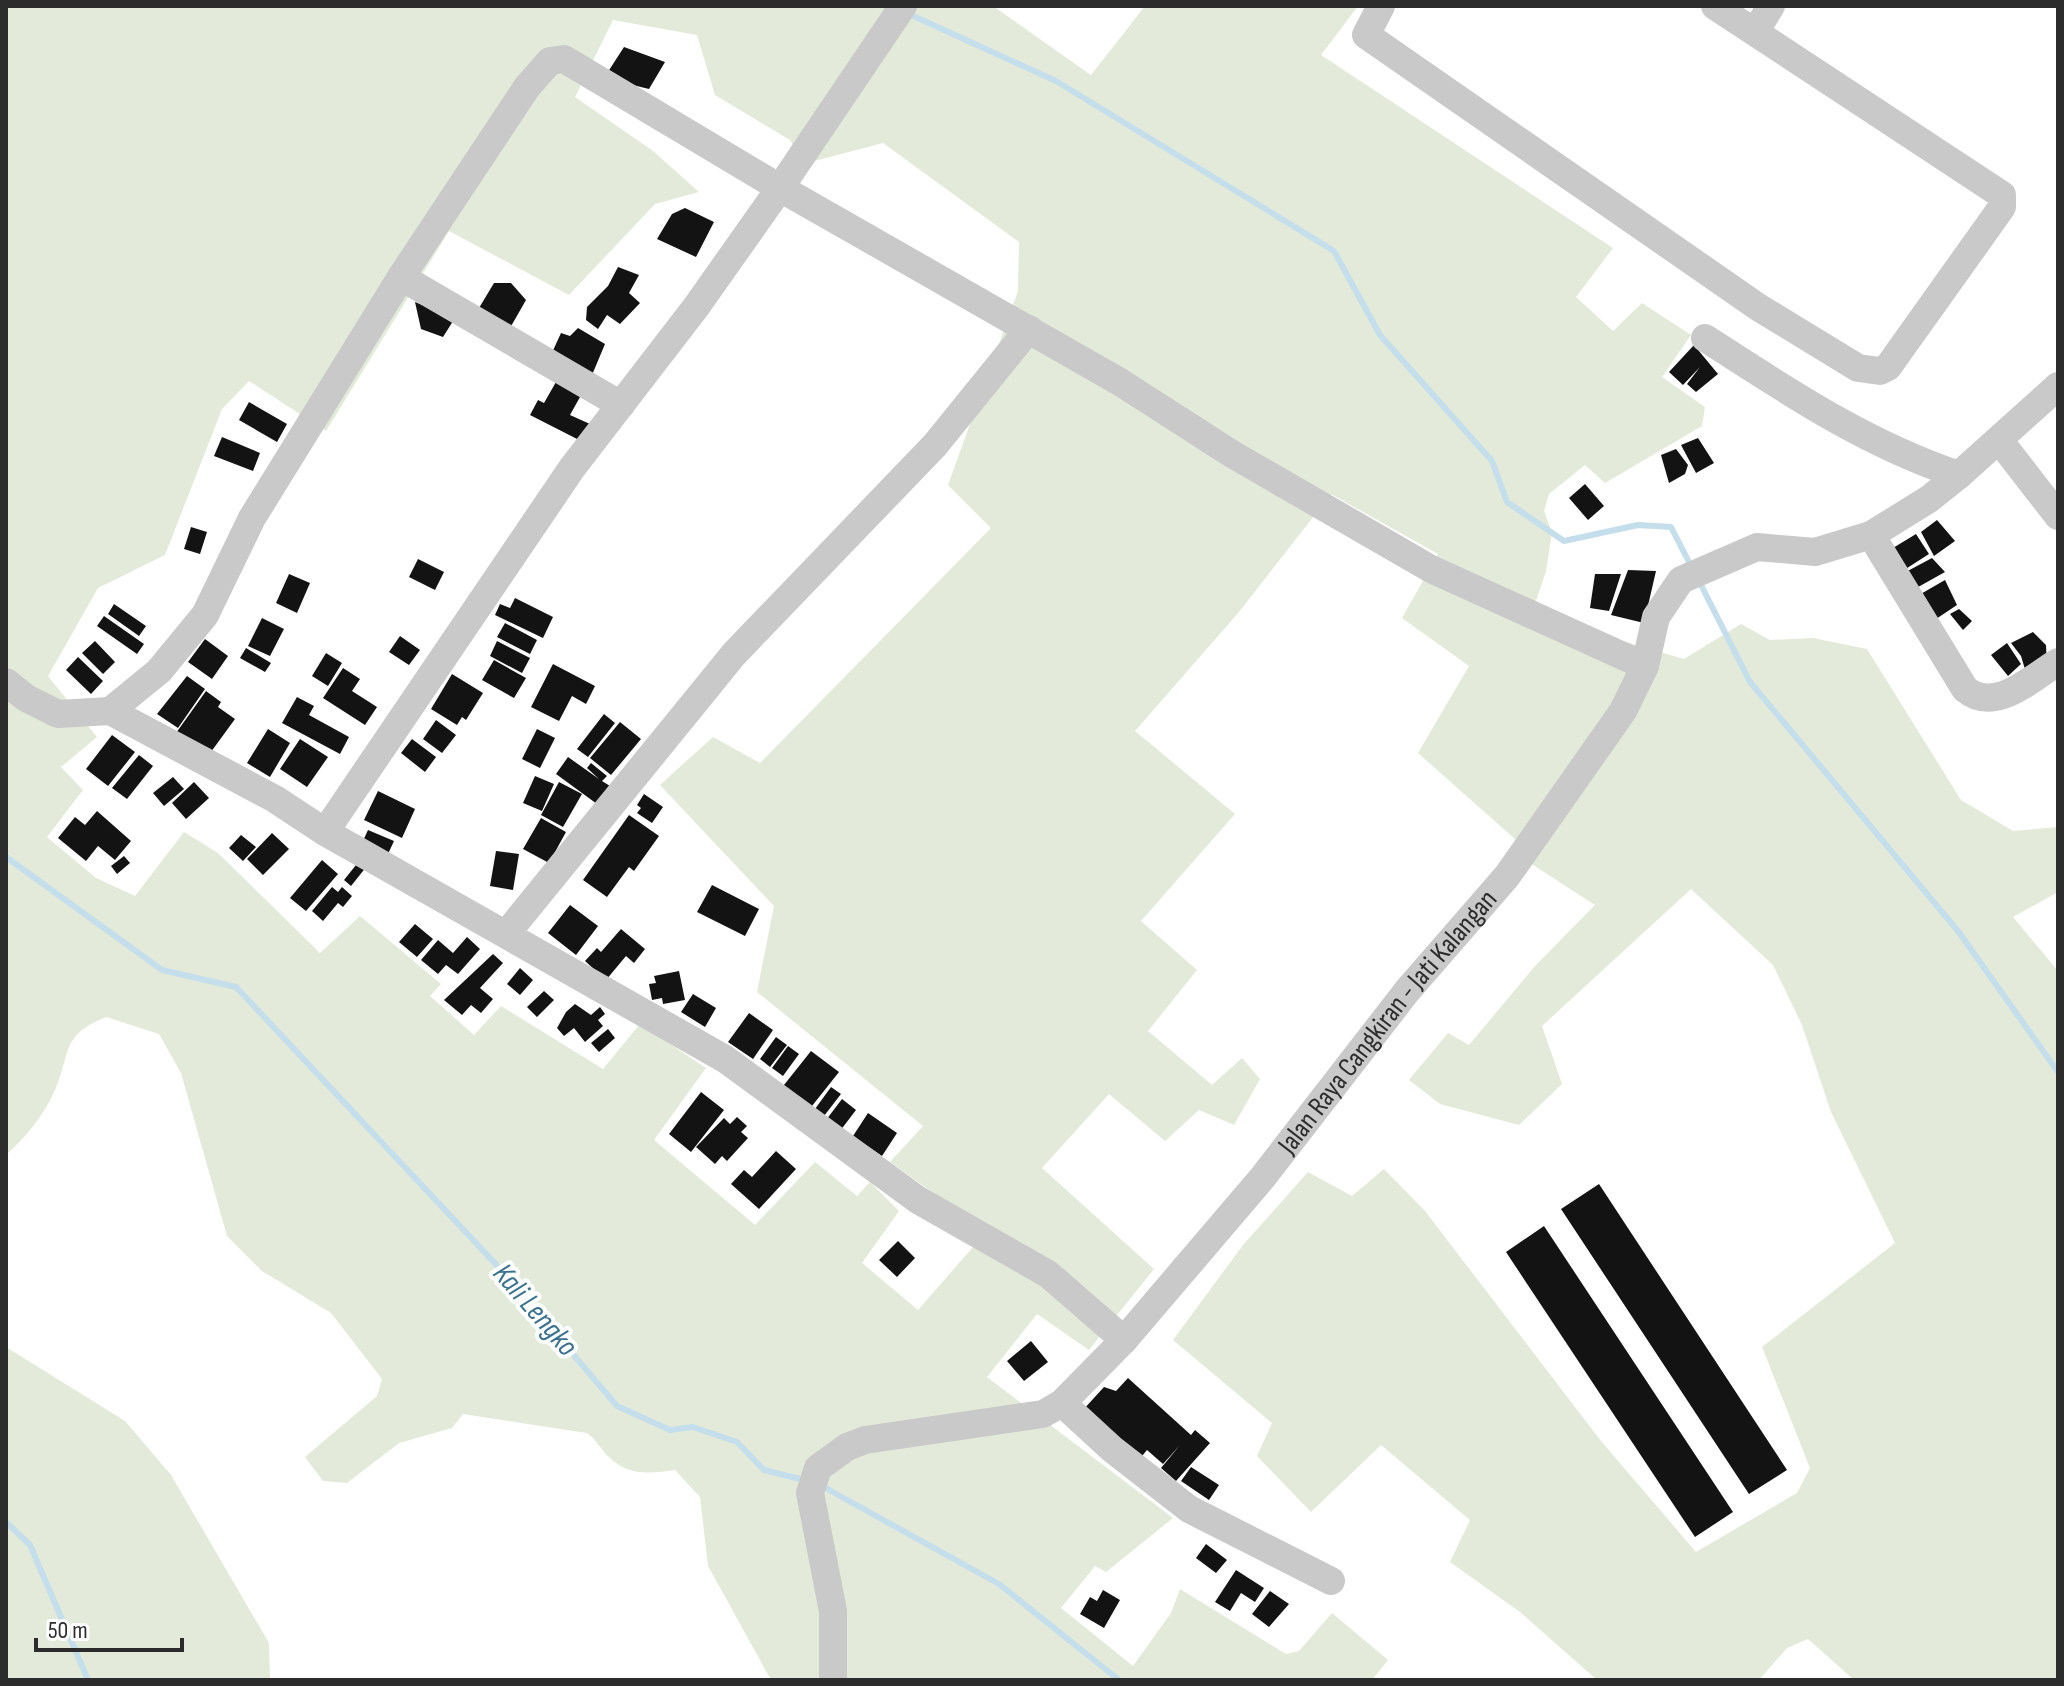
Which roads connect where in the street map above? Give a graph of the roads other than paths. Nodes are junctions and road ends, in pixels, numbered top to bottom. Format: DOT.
graph roads {
  1 [pos="903,6"];
  2 [pos="1381,6"];
  3 [pos="1715,6"];
  4 [pos="1771,6"];
  5 [pos="1755,32"];
  6 [pos="780,188"];
  7 [pos="401,277"];
  8 [pos="1029,329"];
  9 [pos="1705,338"];
  10 [pos="2058,386"];
  11 [pos="621,405"];
  12 [pos="1999,440"];
  13 [pos="1959,475"];
  14 [pos="2058,516"];
  15 [pos="1871,535"];
  16 [pos="2058,662"];
  17 [pos="1645,666"];
  18 [pos="6,682"];
  19 [pos="110,711"];
  20 [pos="325,832"];
  21 [pos="507,933"];
  22 [pos="1124,1340"];
  23 [pos="1062,1403"];
  24 [pos="1331,1581"];
  25 [pos="833,1680"];
  1 -- 6 [label="street"];
  2 -- 5 [label="street"];
  3 -- 5 [label="street"];
  4 -- 5 [label="street"];
  6 -- 7 [label="street"];
  6 -- 8 [label="street"];
  6 -- 11 [label="street"];
  7 -- 11 [label="street"];
  7 -- 19 [label="street"];
  8 -- 17 [label="street"];
  8 -- 21 [label="street"];
  9 -- 13 [label="street"];
  10 -- 12 [label="street, Jalan Raya Cangkiran - Jati Kalangan"];
  11 -- 20 [label="street"];
  12 -- 13 [label="street, Jalan Raya Cangkiran - Jati Kalangan"];
  12 -- 14 [label="street"];
  13 -- 15 [label="street, Jalan Raya Cangkiran - Jati Kalangan"];
  15 -- 16 [label="street"];
  15 -- 17 [label="street, Jalan Raya Cangkiran - Jati Kalangan"];
  17 -- 22 [label="street, Jalan Raya Cangkiran - Jati Kalangan"];
  18 -- 19 [label="street"];
  19 -- 20 [label="street"];
  20 -- 21 [label="street"];
  21 -- 22 [label="street"];
  22 -- 23 [label="street, Jalan Raya Cangkiran - Jati Kalangan"];
  23 -- 24 [label="street"];
  23 -- 25 [label="street, Jalan Raya Cangkiran - Jati Kalangan"];
}
